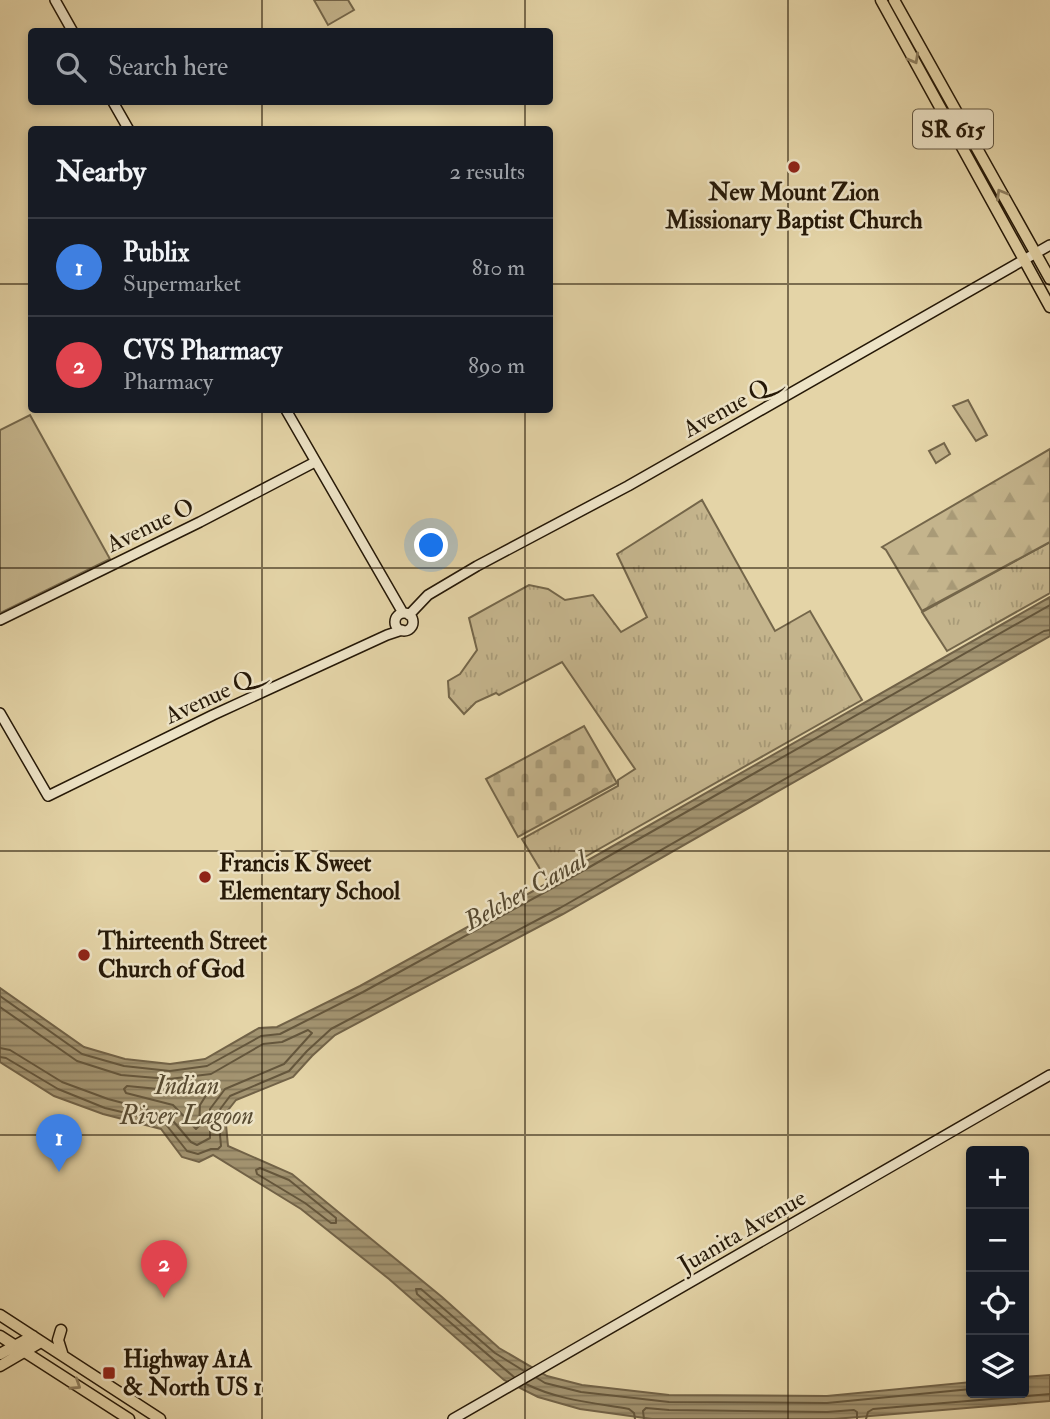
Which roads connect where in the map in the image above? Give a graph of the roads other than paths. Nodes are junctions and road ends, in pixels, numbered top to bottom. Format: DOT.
graph roads {
  1 [pos="55,0"];
  2 [pos="881,0"];
  3 [pos="894,0"];
  4 [pos="71,28"];
  5 [pos="938,102"];
  6 [pos="115,105"];
  7 [pos="127,126"];
  8 [pos="982,160"];
  9 [pos="1050,244"];
  10 [pos="1035,253"];
  11 [pos="1025,259"];
  12 [pos="1050,279"];
  13 [pos="1050,307"];
  14 [pos="288,413"];
  15 [pos="315,462"];
  16 [pos="394,600"];
  17 [pos="420,602"];
  18 [pos="0,620"];
  19 [pos="403,620"];
  20 [pos="0,713"];
  21 [pos="1050,1075"];
  22 [pos="0,1315"];
  23 [pos="61,1330"];
  24 [pos="0,1336"];
  25 [pos="37,1339"];
  26 [pos="20,1348"];
  27 [pos="0,1354"];
  28 [pos="63,1356"];
  29 [pos="0,1366"];
  30 [pos="129,1419"];
  31 [pos="160,1419"];
  32 [pos="453,1419"];
  1 -- 4 [label="street"];
  2 -- 5 [label="main road, SR 615, one-way"];
  3 -- 8 [label="main road, SR 615"];
  5 -- 8 [label="main road"];
  5 -- 11 [label="main road, SR 615"];
  6 -- 7 [label="street"];
  10 -- 8 [label="main road, SR 615, one-way"];
  9 -- 10 [label="street, Avenue Q"];
  10 -- 11 [label="street, Avenue Q"];
  10 -- 12 [label="main road, SR 615"];
  11 -- 13 [label="main road, SR 615"];
  11 -- 17 [label="street, Avenue Q"];
  14 -- 15 [label="street"];
  15 -- 16 [label="street"];
  15 -- 18 [label="street, Avenue O"];
  16 -- 17 [label="street"];
  16 -- 19 [label="street"];
  17 -- 19 [label="street, Avenue Q"];
  19 -- 20 [label="street, Avenue Q"];
  21 -- 32 [label="street, Juanita Avenue"];
  22 -- 25 [label="main road"];
  23 -- 28 [label="main road"];
  24 -- 26 [label="main road"];
  25 -- 26 [label="main road"];
  25 -- 28 [label="main road"];
  26 -- 27 [label="main road"];
  26 -- 29 [label="main road"];
  26 -- 30 [label="main road, one-way"];
  28 -- 31 [label="main road"];
}
